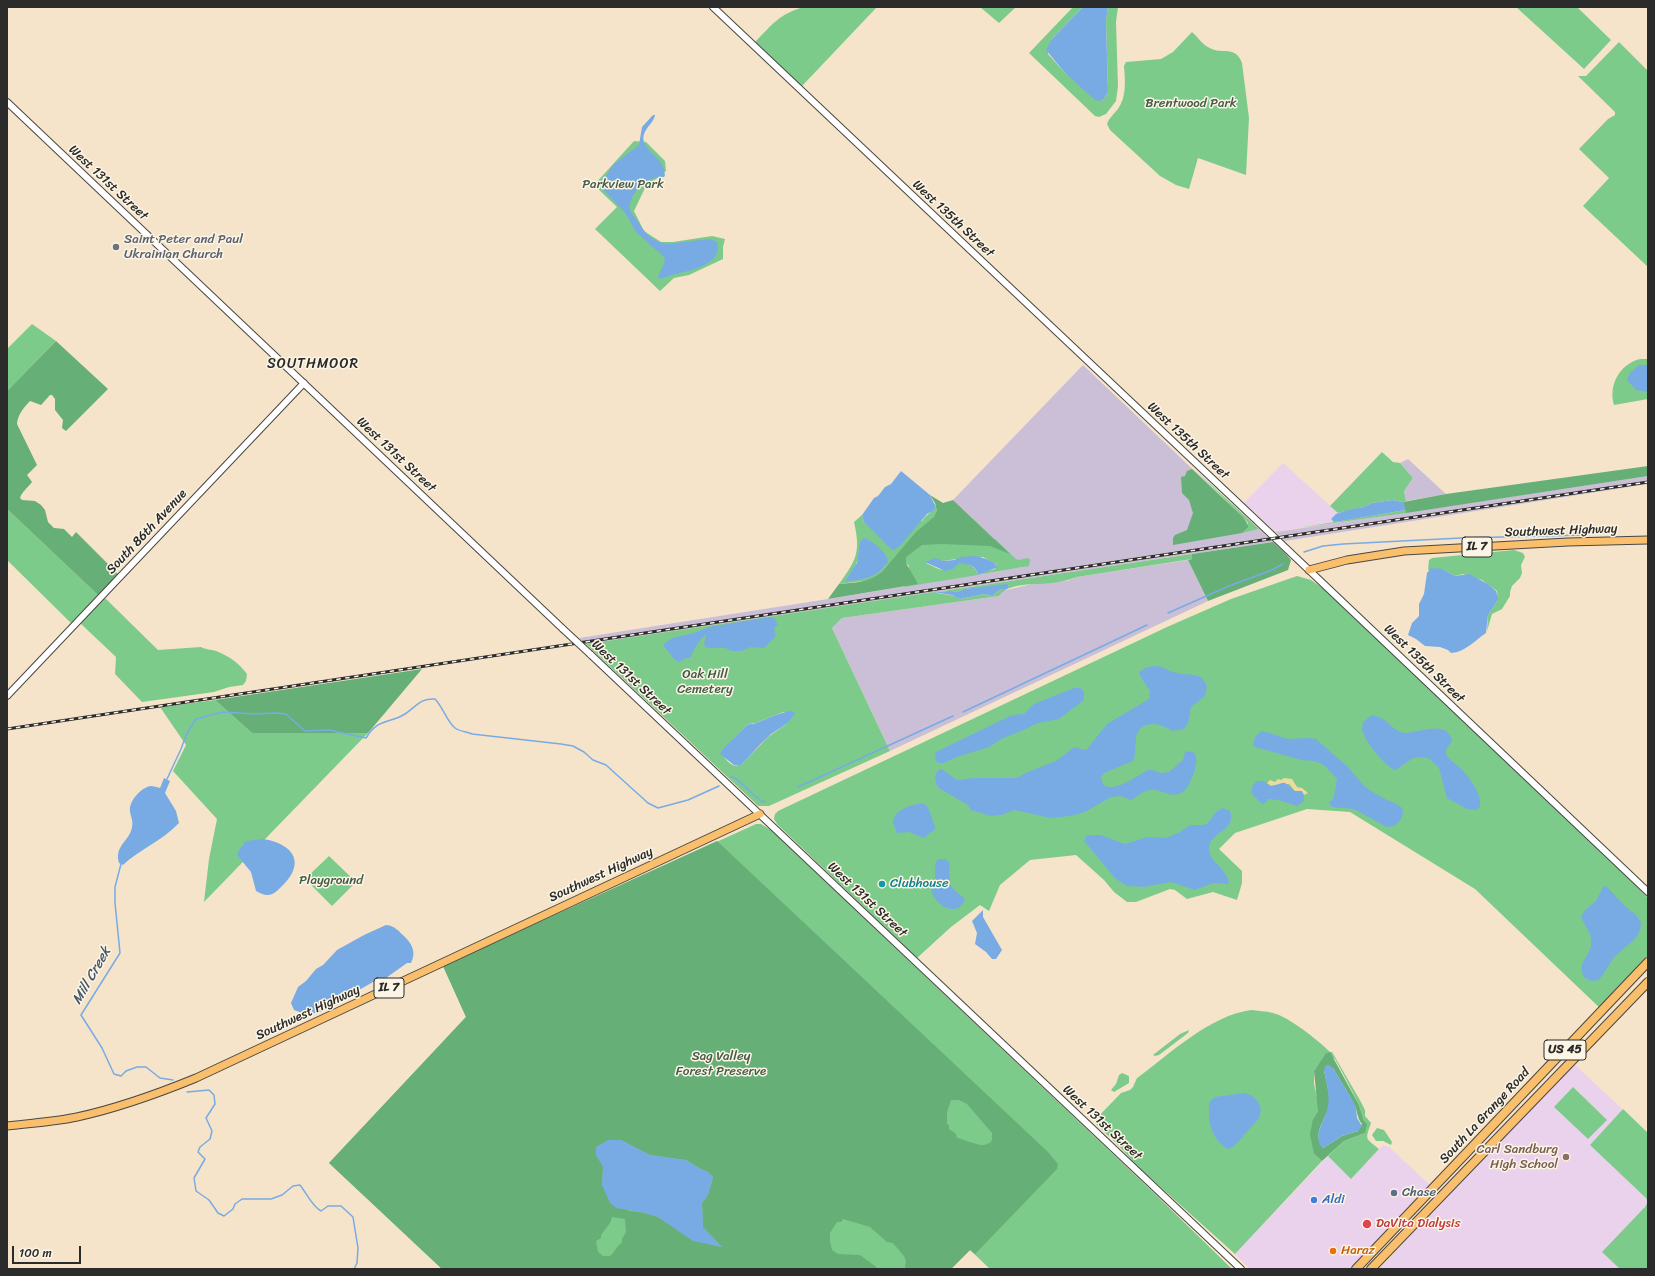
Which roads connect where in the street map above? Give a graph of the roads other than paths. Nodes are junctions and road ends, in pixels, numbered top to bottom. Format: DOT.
graph roads {
  1 [pos="712,7"];
  2 [pos="7,102"];
  3 [pos="304,383"];
  4 [pos="1648,540"];
  5 [pos="1309,570"];
  6 [pos="7,696"];
  7 [pos="760,814"];
  8 [pos="1648,892"];
  9 [pos="1648,962"];
  10 [pos="1648,982"];
  11 [pos="7,1126"];
  12 [pos="1241,1269"];
  13 [pos="1356,1269"];
  14 [pos="1371,1269"];
  1 -- 5 [label="street, West 135th Street"];
  2 -- 3 [label="street, West 131st Street"];
  3 -- 6 [label="street, South 86th Avenue"];
  3 -- 7 [label="street, West 131st Street, bridge"];
  4 -- 5 [label="main road, Southwest Highway / IL 7"];
  5 -- 8 [label="street, West 135th Street"];
  7 -- 11 [label="main road, Southwest Highway / IL 7"];
  7 -- 12 [label="street, West 131st Street"];
  9 -- 13 [label="highway, South La Grange Road / US 45"];
  10 -- 14 [label="highway, South La Grange Road / US 45"];
}
